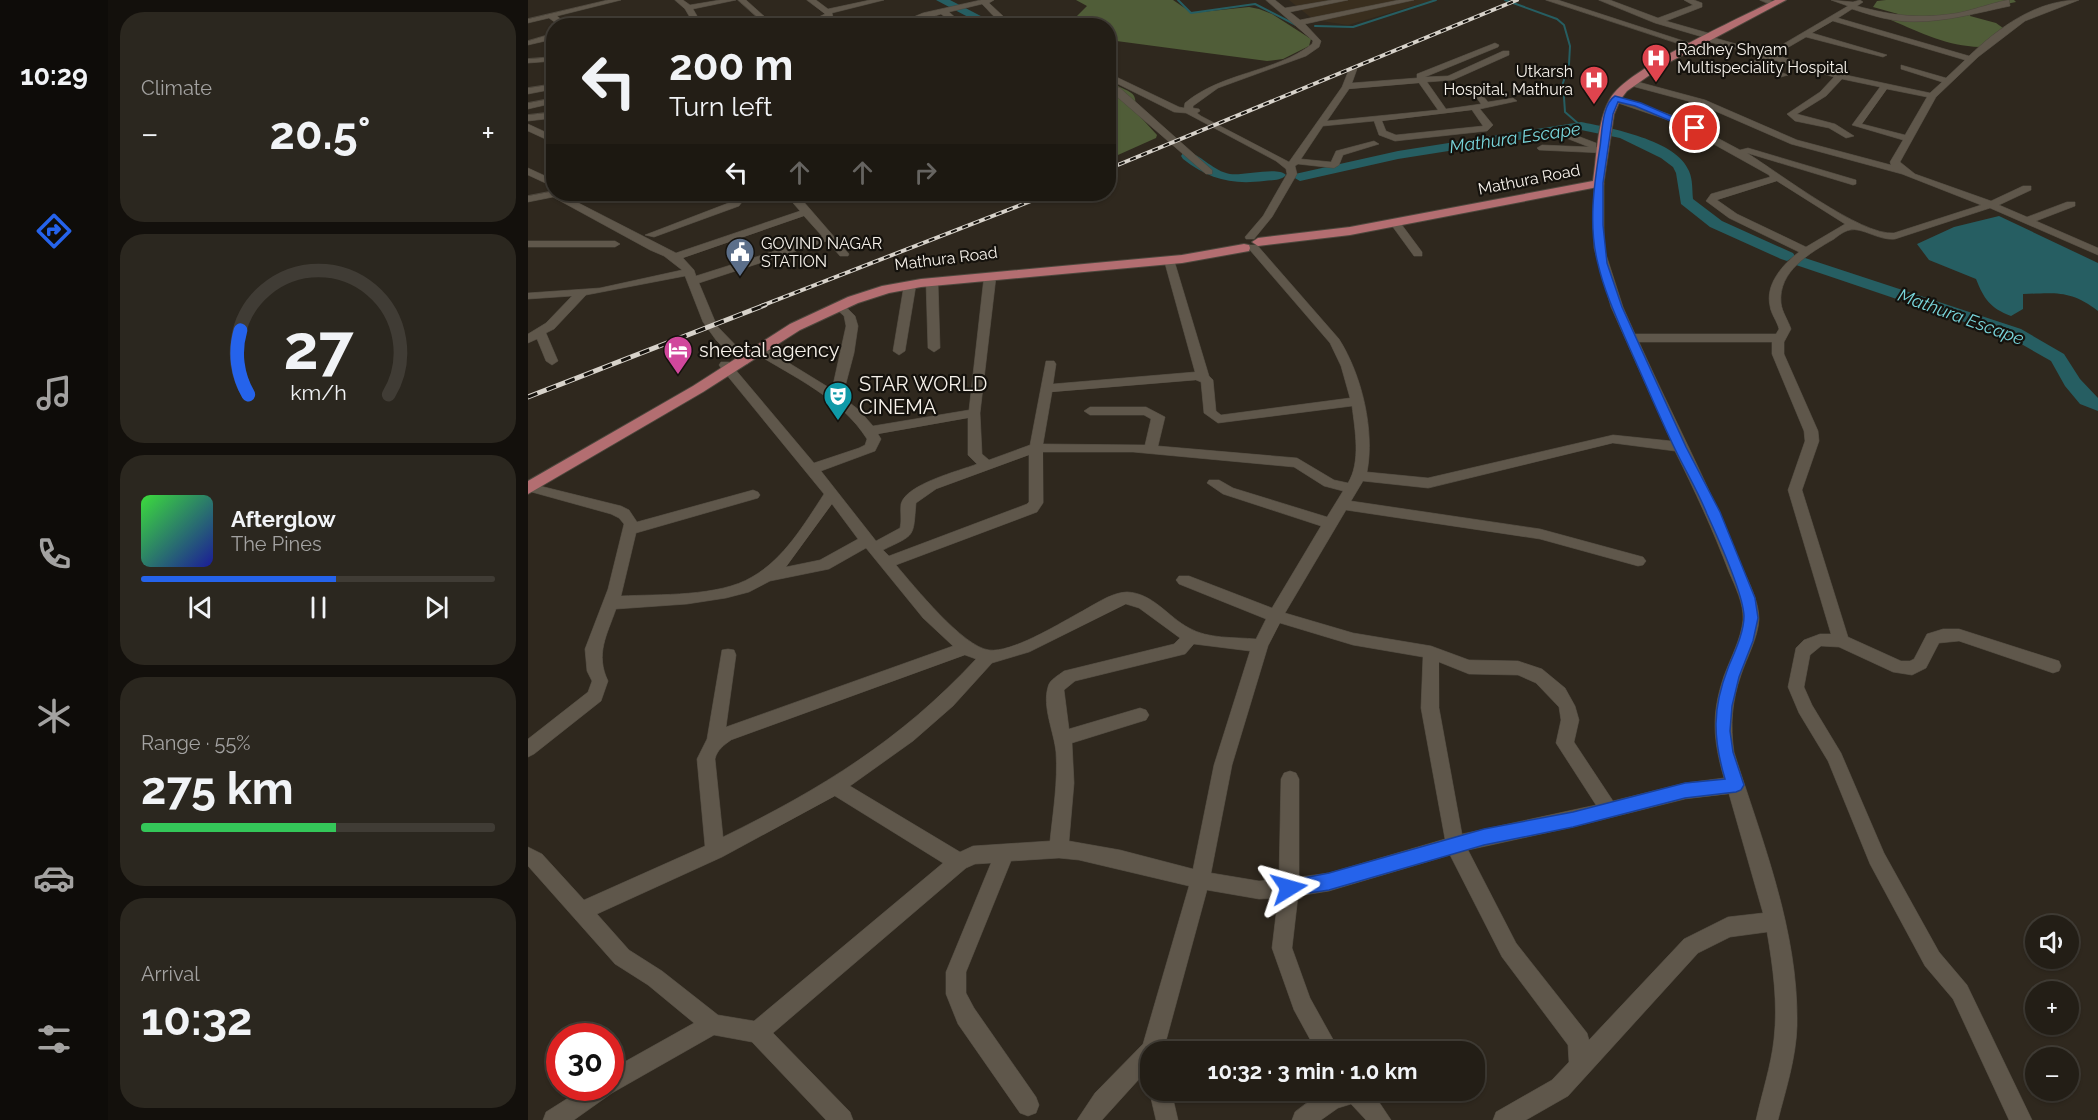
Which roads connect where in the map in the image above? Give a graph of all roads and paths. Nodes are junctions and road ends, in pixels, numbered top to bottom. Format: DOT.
graph roads {
  1 [pos="679,0"];
  2 [pos="732,0"];
  3 [pos="742,0"];
  4 [pos="811,0"];
  5 [pos="880,0"];
  6 [pos="952,0"];
  7 [pos="1270,0"];
  8 [pos="1279,0"];
  9 [pos="1344,0"];
  10 [pos="1410,0"];
  11 [pos="1550,0"];
  12 [pos="1603,0"];
  13 [pos="1688,0"];
  14 [pos="1835,0"];
  15 [pos="1862,0"];
  16 [pos="2005,0"];
  17 [pos="2075,0"];
  18 [pos="611,1"];
  19 [pos="987,1"];
  20 [pos="1774,1"];
  21 [pos="1852,6"];
  22 [pos="963,7"];
  23 [pos="688,8"];
  24 [pos="1286,11"];
  25 [pos="826,12"];
  26 [pos="947,12"];
  27 [pos="567,18"];
  28 [pos="694,18"];
  29 [pos="763,18"];
  30 [pos="823,18"];
  31 [pos="918,18"];
  32 [pos="953,18"];
  33 [pos="1000,18"];
  34 [pos="1831,18"];
  35 [pos="1893,18"];
  36 [pos="528,21"];
  37 [pos="546,21"];
  38 [pos="1658,21"];
  39 [pos="1301,22"];
  40 [pos="546,24"];
  41 [pos="528,28"];
  42 [pos="1871,30"];
  43 [pos="1805,34"];
  44 [pos="546,38"];
  45 [pos="1711,38"];
  46 [pos="528,43"];
  47 [pos="1495,45"];
  48 [pos="1695,46"];
  49 [pos="1506,53"];
  50 [pos="1883,56"];
  51 [pos="1766,57"];
  52 [pos="1970,59"];
  53 [pos="546,60"];
  54 [pos="528,62"];
  55 [pos="1904,67"];
  56 [pos="1353,69"];
  57 [pos="1872,70"];
  58 [pos="1784,75"];
  59 [pos="1840,76"];
  60 [pos="1116,79"];
  61 [pos="1421,80"];
  62 [pos="1857,80"];
  63 [pos="1407,81"];
  64 [pos="1947,81"];
  65 [pos="546,82"];
  66 [pos="1631,83"];
  67 [pos="1885,86"];
  68 [pos="1346,87"];
  69 [pos="1474,88"];
  70 [pos="1116,90"];
  71 [pos="528,91"];
  72 [pos="1932,96"];
  73 [pos="1615,99"];
  74 [pos="1513,101"];
  75 [pos="546,102"];
  76 [pos="1486,105"];
  77 [pos="528,106"];
  78 [pos="1474,107"];
  79 [pos="1192,111"];
  80 [pos="1444,112"];
  81 [pos="546,116"];
  82 [pos="528,118"];
  83 [pos="1377,118"];
  84 [pos="1320,124"];
  85 [pos="528,127"];
  86 [pos="1767,131"];
  87 [pos="1559,132"];
  88 [pos="546,136"];
  89 [pos="1849,136"];
  90 [pos="1757,137"];
  91 [pos="1908,139"];
  92 [pos="1747,142"];
  93 [pos="1374,144"];
  94 [pos="1605,146"];
  95 [pos="1542,148"];
  96 [pos="1735,148"];
  97 [pos="1295,163"];
  98 [pos="528,171"];
  99 [pos="1901,171"];
  100 [pos="1209,172"];
  101 [pos="1776,176"];
  102 [pos="546,179"];
  103 [pos="528,180"];
  104 [pos="1852,182"];
  105 [pos="1599,183"];
  106 [pos="2027,188"];
  107 [pos="546,190"];
  108 [pos="546,196"];
  109 [pos="528,199"];
  110 [pos="567,201"];
  111 [pos="586,201"];
  112 [pos="738,201"];
  113 [pos="796,201"];
  114 [pos="2071,204"];
  115 [pos="1991,205"];
  116 [pos="806,212"];
  117 [pos="2029,220"];
  118 [pos="1395,223"];
  119 [pos="1854,225"];
  120 [pos="650,235"];
  121 [pos="829,237"];
  122 [pos="2098,238"];
  123 [pos="1250,243"];
  124 [pos="528,244"];
  125 [pos="615,244"];
  126 [pos="2082,244"];
  127 [pos="2098,252"];
  128 [pos="673,254"];
  129 [pos="844,254"];
  130 [pos="1418,254"];
  131 [pos="1804,255"];
  132 [pos="1169,260"];
  133 [pos="1100,264"];
  134 [pos="692,276"];
  135 [pos="990,277"];
  136 [pos="932,282"];
  137 [pos="910,285"];
  138 [pos="582,293"];
  139 [pos="528,296"];
  140 [pos="839,306"];
  141 [pos="540,333"];
  142 [pos="1630,338"];
  143 [pos="1780,338"];
  144 [pos="528,339"];
  145 [pos="934,348"];
  146 [pos="759,350"];
  147 [pos="899,351"];
  148 [pos="741,358"];
  149 [pos="552,361"];
  150 [pos="1050,364"];
  151 [pos="727,367"];
  152 [pos="1203,377"];
  153 [pos="1048,388"];
  154 [pos="826,393"];
  155 [pos="1359,401"];
  156 [pos="1090,411"];
  157 [pos="974,413"];
  158 [pos="871,431"];
  159 [pos="1680,447"];
  160 [pos="1036,448"];
  161 [pos="1150,450"];
  162 [pos="987,466"];
  163 [pos="812,469"];
  164 [pos="1214,483"];
  165 [pos="1355,483"];
  166 [pos="529,485"];
  167 [pos="832,494"];
  168 [pos="753,495"];
  169 [pos="1342,505"];
  170 [pos="1330,524"];
  171 [pos="632,529"];
  172 [pos="871,544"];
  173 [pos="1638,561"];
  174 [pos="887,563"];
  175 [pos="765,576"];
  176 [pos="1184,580"];
  177 [pos="611,603"];
  178 [pos="1276,617"];
  179 [pos="1192,636"];
  180 [pos="1841,641"];
  181 [pos="1260,646"];
  182 [pos="968,647"];
  183 [pos="1431,652"];
  184 [pos="728,656"];
  185 [pos="988,657"];
  186 [pos="2054,666"];
  187 [pos="1140,715"];
  188 [pos="1064,738"];
  189 [pos="715,742"];
  190 [pos="528,749"];
  191 [pos="1290,778"];
  192 [pos="1736,785"];
  193 [pos="834,786"];
  194 [pos="1609,810"];
  195 [pos="1455,845"];
  196 [pos="1059,849"];
  197 [pos="715,851"];
  198 [pos="1005,853"];
  199 [pos="528,856"];
  200 [pos="959,862"];
  201 [pos="1200,880"];
  202 [pos="1289,888"];
  203 [pos="581,911"];
  204 [pos="1774,922"];
  205 [pos="713,1024"];
  206 [pos="757,1032"];
  207 [pos="1154,1041"];
  208 [pos="1323,1041"];
  209 [pos="1140,1062"];
  210 [pos="1580,1068"];
  211 [pos="624,1075"];
  212 [pos="583,1101"];
  213 [pos="1163,1101"];
  214 [pos="1328,1101"];
  215 [pos="1365,1101"];
  216 [pos="1028,1105"];
  217 [pos="554,1120"];
  218 [pos="842,1120"];
  219 [pos="1088,1120"];
  220 [pos="1167,1120"];
  221 [pos="1303,1120"];
  222 [pos="1380,1120"];
  223 [pos="1504,1120"];
  224 [pos="1767,1120"];
  225 [pos="2021,1120"];
  1 -- 23 [label="street"];
  2 -- 23 [label="street"];
  3 -- 29 [label="street"];
  4 -- 25 [label="street"];
  5 -- 25 [label="street"];
  6 -- 22 [label="street"];
  7 -- 24 [label="street"];
  8 -- 24 [label="street"];
  9 -- 24 [label="street"];
  10 -- 39 [label="street"];
  11 -- 48 [label="street"];
  12 -- 38 [label="street"];
  13 -- 38 [label="street"];
  14 -- 21 [label="street"];
  15 -- 21 [label="street"];
  16 -- 35 [label="street"];
  17 -- 52 [label="street"];
  18 -- 27 [label="street"];
  19 -- 22 [label="street"];
  19 -- 33 [label="street"];
  20 -- 45 [label="main road, Mathura Road"];
  21 -- 34 [label="street"];
  21 -- 35 [label="street"];
  22 -- 26 [label="street"];
  23 -- 28 [label="street"];
  24 -- 39 [label="street"];
  25 -- 30 [label="street"];
  26 -- 31 [label="street"];
  26 -- 32 [label="street"];
  34 -- 42 [label="street"];
  34 -- 43 [label="street"];
  35 -- 42 [label="street"];
  36 -- 37 [label="street"];
  38 -- 45 [label="street"];
  39 -- 79 [label="street"];
  40 -- 41 [label="street"];
  42 -- 52 [label="street"];
  43 -- 50 [label="street"];
  43 -- 51 [label="street"];
  44 -- 46 [label="street"];
  45 -- 48 [label="main road, Mathura Road"];
  45 -- 51 [label="street"];
  47 -- 63 [label="street"];
  48 -- 66 [label="main road, Mathura Road"];
  49 -- 61 [label="street"];
  51 -- 58 [label="street"];
  51 -- 59 [label="street"];
  52 -- 64 [label="street"];
  53 -- 54 [label="street"];
  55 -- 64 [label="street"];
  56 -- 68 [label="street"];
  57 -- 62 [label="street"];
  59 -- 62 [label="street"];
  59 -- 89 [label="street"];
  60 -- 79 [label="street"];
  61 -- 63 [label="street"];
  61 -- 80 [label="street"];
  62 -- 67 [label="street"];
  63 -- 68 [label="street"];
  64 -- 72 [label="street"];
  65 -- 71 [label="street"];
  66 -- 73 [label="main road, Mathura Road"];
  66 -- 86 [label="street"];
  67 -- 72 [label="street"];
  67 -- 91 [label="street"];
  68 -- 84 [label="street"];
  69 -- 76 [label="street"];
  70 -- 100 [label="street"];
  72 -- 91 [label="street"];
  73 -- 94 [label="main road, Mathura Road"];
  73 -- 96 [label="street"];
  74 -- 76 [label="street"];
  75 -- 77 [label="street"];
  76 -- 78 [label="street"];
  78 -- 80 [label="street"];
  78 -- 83 [label="street"];
  79 -- 97 [label="street"];
  79 -- 123 [label="street"];
  80 -- 83 [label="street"];
  81 -- 82 [label="street"];
  83 -- 84 [label="street"];
  84 -- 97 [label="street"];
  85 -- 88 [label="street"];
  86 -- 90 [label="street"];
  86 -- 99 [label="street"];
  87 -- 94 [label="street"];
  91 -- 99 [label="street"];
  92 -- 96 [label="street"];
  93 -- 97 [label="street"];
  94 -- 95 [label="street"];
  94 -- 105 [label="main road, Mathura Road"];
  96 -- 101 [label="street"];
  96 -- 104 [label="street"];
  97 -- 123 [label="street"];
  98 -- 102 [label="street"];
  99 -- 115 [label="street"];
  101 -- 119 [label="street"];
  101 -- 131 [label="street"];
  103 -- 107 [label="street"];
  105 -- 118 [label="main road, Mathura Road"];
  105 -- 142 [label="street"];
  106 -- 115 [label="street"];
  108 -- 109 [label="street"];
  110 -- 128 [label="street"];
  111 -- 120 [label="street"];
  112 -- 120 [label="street"];
  113 -- 116 [label="street"];
  114 -- 117 [label="street"];
  115 -- 117 [label="street"];
  115 -- 119 [label="street"];
  116 -- 121 [label="street"];
  116 -- 128 [label="street"];
  117 -- 126 [label="street"];
  118 -- 123 [label="main road, Mathura Road"];
  118 -- 130 [label="street"];
  119 -- 131 [label="street"];
  120 -- 128 [label="street"];
  121 -- 129 [label="street"];
  121 -- 134 [label="street"];
  122 -- 126 [label="street"];
  123 -- 132 [label="main road, Mathura Road"];
  123 -- 133 [label="main road, Mathura Road"];
  123 -- 155 [label="street"];
  124 -- 125 [label="street"];
  126 -- 127 [label="street"];
  128 -- 134 [label="street"];
  131 -- 143 [label="street"];
  132 -- 133 [label="main road, Mathura Road"];
  132 -- 152 [label="street"];
  133 -- 135 [label="main road, Mathura Road"];
  133 -- 148 [label="main road, Mathura Road"];
  134 -- 138 [label="street"];
  134 -- 148 [label="street"];
  135 -- 136 [label="main road, Mathura Road"];
  135 -- 157 [label="street"];
  136 -- 137 [label="main road, Mathura Road"];
  136 -- 145 [label="street"];
  137 -- 140 [label="main road, Mathura Road"];
  137 -- 147 [label="street"];
  138 -- 139 [label="street"];
  138 -- 141 [label="street"];
  140 -- 146 [label="main road, Mathura Road"];
  140 -- 154 [label="street"];
  141 -- 144 [label="street"];
  141 -- 149 [label="street"];
  142 -- 143 [label="street"];
  142 -- 159 [label="street"];
  143 -- 180 [label="street"];
  146 -- 148 [label="main road, Mathura Road"];
  146 -- 154 [label="street"];
  148 -- 151 [label="main road"];
  150 -- 153 [label="street"];
  151 -- 163 [label="street"];
  151 -- 166 [label="main road"];
  152 -- 153 [label="street"];
  152 -- 155 [label="street"];
  153 -- 160 [label="street"];
  154 -- 158 [label="street"];
  155 -- 165 [label="street"];
  156 -- 161 [label="street"];
  157 -- 158 [label="street"];
  157 -- 162 [label="street"];
  158 -- 163 [label="street"];
  159 -- 165 [label="street"];
  159 -- 192 [label="street"];
  160 -- 161 [label="street"];
  160 -- 162 [label="street"];
  160 -- 174 [label="street"];
  161 -- 165 [label="street"];
  162 -- 172 [label="street"];
  163 -- 167 [label="street"];
  164 -- 170 [label="street"];
  165 -- 169 [label="street"];
  166 -- 171 [label="street"];
  167 -- 172 [label="street"];
  167 -- 175 [label="street"];
  168 -- 171 [label="street"];
  169 -- 170 [label="street"];
  169 -- 173 [label="street"];
  170 -- 178 [label="street"];
  171 -- 177 [label="street"];
  172 -- 174 [label="street"];
  172 -- 175 [label="street"];
  174 -- 182 [label="street"];
  175 -- 177 [label="street"];
  176 -- 178 [label="street"];
  177 -- 190 [label="street"];
  178 -- 181 [label="street"];
  178 -- 183 [label="street"];
  179 -- 181 [label="street"];
  179 -- 185 [label="street"];
  179 -- 188 [label="street"];
  180 -- 186 [label="street"];
  180 -- 225 [label="street"];
  181 -- 201 [label="street"];
  182 -- 185 [label="street"];
  182 -- 189 [label="street"];
  183 -- 194 [label="street"];
  183 -- 195 [label="street"];
  184 -- 189 [label="street"];
  185 -- 193 [label="street"];
  187 -- 188 [label="street"];
  188 -- 196 [label="street"];
  189 -- 197 [label="street"];
  191 -- 202 [label="street"];
  192 -- 194 [label="street"];
  192 -- 204 [label="street"];
  193 -- 197 [label="street"];
  193 -- 200 [label="street"];
  194 -- 195 [label="street"];
  195 -- 202 [label="street"];
  195 -- 210 [label="street"];
  196 -- 198 [label="street"];
  196 -- 201 [label="street"];
  197 -- 203 [label="street"];
  198 -- 200 [label="street"];
  198 -- 216 [label="street"];
  199 -- 203 [label="street"];
  200 -- 206 [label="street"];
  201 -- 202 [label="street"];
  201 -- 207 [label="street"];
  202 -- 208 [label="street"];
  203 -- 205 [label="street"];
  204 -- 210 [label="street"];
  204 -- 224 [label="street"];
  205 -- 206 [label="street"];
  205 -- 211 [label="street"];
  206 -- 218 [label="street"];
  209 -- 219 [label="street"];
  210 -- 223 [label="street"];
  212 -- 217 [label="street"];
  213 -- 220 [label="street"];
  214 -- 221 [label="street"];
  215 -- 222 [label="street"];
}
